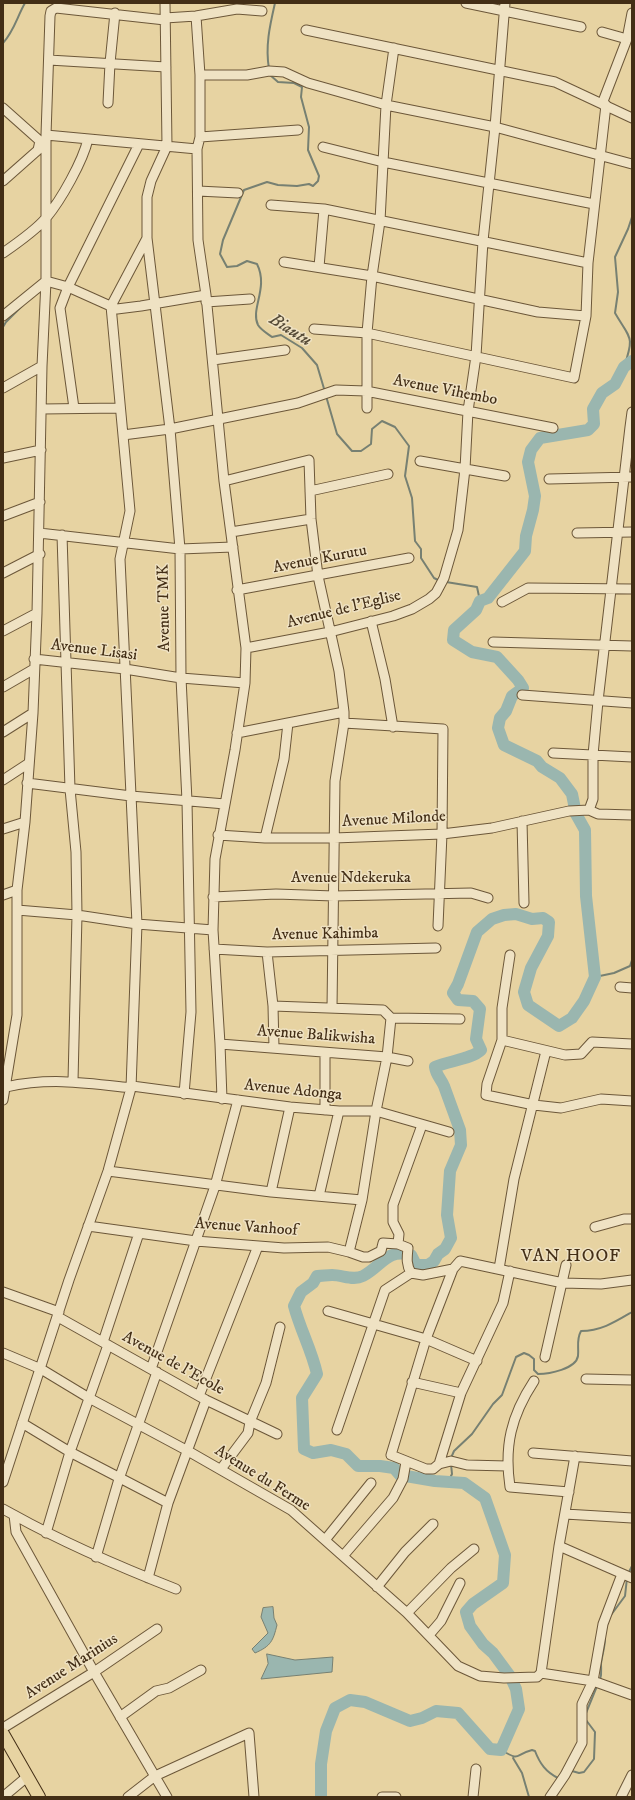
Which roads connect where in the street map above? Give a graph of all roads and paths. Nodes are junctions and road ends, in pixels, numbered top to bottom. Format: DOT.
graph roads {
  1 [pos="165,3"];
  2 [pos="466,3"];
  3 [pos="103,7"];
  4 [pos="505,7"];
  5 [pos="262,11"];
  6 [pos="115,13"];
  7 [pos="632,13"];
  8 [pos="196,16"];
  9 [pos="165,19"];
  10 [pos="581,27"];
  11 [pos="306,30"];
  12 [pos="602,32"];
  13 [pos="627,39"];
  14 [pos="394,48"];
  15 [pos="49,60"];
  16 [pos="110,63"];
  17 [pos="166,67"];
  18 [pos="500,69"];
  19 [pos="200,75"];
  20 [pos="108,103"];
  21 [pos="386,105"];
  22 [pos="604,105"];
  23 [pos="5,112"];
  24 [pos="632,118"];
  25 [pos="496,127"];
  26 [pos="298,130"];
  27 [pos="200,136"];
  28 [pos="44,138"];
  29 [pos="88,139"];
  30 [pos="139,144"];
  31 [pos="167,146"];
  32 [pos="324,146"];
  33 [pos="197,149"];
  34 [pos="600,155"];
  35 [pos="383,162"];
  36 [pos="632,164"];
  37 [pos="3,181"];
  38 [pos="489,184"];
  39 [pos="198,191"];
  40 [pos="238,193"];
  41 [pos="594,204"];
  42 [pos="271,205"];
  43 [pos="324,209"];
  44 [pos="46,219"];
  45 [pos="380,221"];
  46 [pos="147,238"];
  47 [pos="483,241"];
  48 [pos="3,253"];
  49 [pos="284,262"];
  50 [pos="588,263"];
  51 [pos="319,267"];
  52 [pos="372,276"];
  53 [pos="46,281"];
  54 [pos="68,287"];
  55 [pos="206,298"];
  56 [pos="250,298"];
  57 [pos="480,298"];
  58 [pos="156,303"];
  59 [pos="111,306"];
  60 [pos="3,316"];
  61 [pos="586,316"];
  62 [pos="314,329"];
  63 [pos="367,333"];
  64 [pos="286,350"];
  65 [pos="476,356"];
  66 [pos="212,360"];
  67 [pos="42,366"];
  68 [pos="3,388"];
  69 [pos="366,391"];
  70 [pos="74,408"];
  71 [pos="120,408"];
  72 [pos="366,408"];
  73 [pos="42,409"];
  74 [pos="468,411"];
  75 [pos="632,412"];
  76 [pos="219,419"];
  77 [pos="631,427"];
  78 [pos="553,428"];
  79 [pos="170,429"];
  80 [pos="122,435"];
  81 [pos="42,450"];
  82 [pos="3,458"];
  83 [pos="420,461"];
  84 [pos="465,469"];
  85 [pos="388,474"];
  86 [pos="505,476"];
  87 [pos="628,477"];
  88 [pos="549,478"];
  89 [pos="224,481"];
  90 [pos="310,491"];
  91 [pos="40,502"];
  92 [pos="3,516"];
  93 [pos="311,519"];
  94 [pos="231,532"];
  95 [pos="619,532"];
  96 [pos="632,532"];
  97 [pos="39,533"];
  98 [pos="577,534"];
  99 [pos="62,535"];
  100 [pos="124,542"];
  101 [pos="232,547"];
  102 [pos="180,549"];
  103 [pos="40,554"];
  104 [pos="409,558"];
  105 [pos="3,573"];
  106 [pos="318,576"];
  107 [pos="611,589"];
  108 [pos="632,589"];
  109 [pos="237,590"];
  110 [pos="502,602"];
  111 [pos="37,614"];
  112 [pos="371,621"];
  113 [pos="3,631"];
  114 [pos="330,632"];
  115 [pos="493,642"];
  116 [pos="604,646"];
  117 [pos="632,646"];
  118 [pos="246,648"];
  119 [pos="34,659"];
  120 [pos="67,663"];
  121 [pos="34,669"];
  122 [pos="125,669"];
  123 [pos="181,678"];
  124 [pos="244,683"];
  125 [pos="3,688"];
  126 [pos="522,695"];
  127 [pos="598,701"];
  128 [pos="632,702"];
  129 [pos="344,712"];
  130 [pos="33,713"];
  131 [pos="288,723"];
  132 [pos="344,723"];
  133 [pos="393,727"];
  134 [pos="3,732"];
  135 [pos="237,733"];
  136 [pos="553,753"];
  137 [pos="593,755"];
  138 [pos="632,757"];
  139 [pos="29,763"];
  140 [pos="3,780"];
  141 [pos="27,783"];
  142 [pos="70,789"];
  143 [pos="131,796"];
  144 [pos="187,801"];
  145 [pos="225,804"];
  146 [pos="586,810"];
  147 [pos="632,815"];
  148 [pos="522,821"];
  149 [pos="25,822"];
  150 [pos="3,829"];
  151 [pos="442,834"];
  152 [pos="218,835"];
  153 [pos="265,838"];
  154 [pos="334,838"];
  155 [pos="17,890"];
  156 [pos="439,894"];
  157 [pos="3,895"];
  158 [pos="334,896"];
  159 [pos="213,897"];
  160 [pos="488,898"];
  161 [pos="524,903"];
  162 [pos="17,910"];
  163 [pos="77,916"];
  164 [pos="137,924"];
  165 [pos="438,926"];
  166 [pos="190,928"];
  167 [pos="213,930"];
  168 [pos="436,948"];
  169 [pos="214,949"];
  170 [pos="333,950"];
  171 [pos="267,952"];
  172 [pos="510,955"];
  173 [pos="620,987"];
  174 [pos="632,988"];
  175 [pos="273,1006"];
  176 [pos="332,1008"];
  177 [pos="391,1018"];
  178 [pos="460,1019"];
  179 [pos="502,1040"];
  180 [pos="220,1044"];
  181 [pos="632,1044"];
  182 [pos="3,1045"];
  183 [pos="12,1046"];
  184 [pos="274,1048"];
  185 [pos="546,1051"];
  186 [pos="325,1053"];
  187 [pos="387,1056"];
  188 [pos="408,1061"];
  189 [pos="73,1081"];
  190 [pos="5,1086"];
  191 [pos="131,1087"];
  192 [pos="184,1094"];
  193 [pos="222,1099"];
  194 [pos="3,1100"];
  195 [pos="238,1100"];
  196 [pos="632,1101"];
  197 [pos="534,1105"];
  198 [pos="290,1107"];
  199 [pos="325,1110"];
  200 [pos="376,1110"];
  201 [pos="339,1112"];
  202 [pos="422,1125"];
  203 [pos="449,1132"];
  204 [pos="108,1171"];
  205 [pos="215,1186"];
  206 [pos="271,1192"];
  207 [pos="319,1196"];
  208 [pos="362,1200"];
  209 [pos="632,1219"];
  210 [pos="88,1226"];
  211 [pos="595,1227"];
  212 [pos="139,1233"];
  213 [pos="196,1241"];
  214 [pos="398,1244"];
  215 [pos="258,1246"];
  216 [pos="350,1252"];
  217 [pos="566,1265"];
  218 [pos="453,1269"];
  219 [pos="499,1269"];
  220 [pos="510,1271"];
  221 [pos="411,1273"];
  222 [pos="632,1280"];
  223 [pos="563,1283"];
  224 [pos="3,1292"];
  225 [pos="328,1311"];
  226 [pos="58,1314"];
  227 [pos="374,1323"];
  228 [pos="280,1327"];
  229 [pos="426,1339"];
  230 [pos="105,1344"];
  231 [pos="3,1353"];
  232 [pos="545,1357"];
  233 [pos="477,1361"];
  234 [pos="41,1369"];
  235 [pos="154,1371"];
  236 [pos="586,1379"];
  237 [pos="632,1380"];
  238 [pos="534,1381"];
  239 [pos="412,1382"];
  240 [pos="461,1393"];
  241 [pos="89,1398"];
  242 [pos="203,1398"];
  243 [pos="250,1422"];
  244 [pos="22,1423"];
  245 [pos="140,1424"];
  246 [pos="337,1430"];
  247 [pos="277,1434"];
  248 [pos="188,1451"];
  249 [pos="70,1452"];
  250 [pos="533,1453"];
  251 [pos="575,1456"];
  252 [pos="632,1461"];
  253 [pos="405,1464"];
  254 [pos="439,1464"];
  255 [pos="5,1466"];
  256 [pos="507,1466"];
  257 [pos="221,1469"];
  258 [pos="119,1479"];
  259 [pos="3,1482"];
  260 [pos="371,1483"];
  261 [pos="569,1492"];
  262 [pos="168,1503"];
  263 [pos="3,1509"];
  264 [pos="566,1514"];
  265 [pos="14,1515"];
  266 [pos="632,1518"];
  267 [pos="433,1524"];
  268 [pos="46,1533"];
  269 [pos="325,1540"];
  270 [pos="559,1546"];
  271 [pos="474,1549"];
  272 [pos="343,1556"];
  273 [pos="96,1557"];
  274 [pos="627,1576"];
  275 [pos="148,1578"];
  276 [pos="460,1583"];
  277 [pos="378,1587"];
  278 [pos="176,1589"];
  279 [pos="407,1613"];
  280 [pos="157,1629"];
  281 [pos="429,1635"];
  282 [pos="201,1670"];
  283 [pos="94,1672"];
  284 [pos="541,1673"];
  285 [pos="597,1682"];
  286 [pos="632,1695"];
  287 [pos="120,1718"];
  288 [pos="3,1728"];
  289 [pos="3,1734"];
  290 [pos="476,1769"];
  291 [pos="632,1775"];
  292 [pos="28,1776"];
  293 [pos="155,1776"];
  294 [pos="3,1797"];
  295 [pos="39,1797"];
  296 [pos="128,1797"];
  297 [pos="167,1797"];
  298 [pos="254,1797"];
  299 [pos="382,1797"];
  300 [pos="396,1797"];
  301 [pos="473,1797"];
  302 [pos="550,1797"];
  303 [pos="621,1797"];
  1 -- 9 [label="street"];
  2 -- 4 [label="street"];
  3 -- 6 [label="street"];
  3 -- 15 [label="street"];
  4 -- 10 [label="street"];
  4 -- 18 [label="street"];
  5 -- 8 [label="street"];
  6 -- 9 [label="street"];
  6 -- 16 [label="street"];
  7 -- 13 [label="street"];
  8 -- 9 [label="street"];
  8 -- 19 [label="street"];
  9 -- 17 [label="street"];
  11 -- 14 [label="street"];
  12 -- 13 [label="street"];
  13 -- 22 [label="street"];
  14 -- 18 [label="street"];
  14 -- 21 [label="street"];
  15 -- 16 [label="street"];
  15 -- 28 [label="street"];
  16 -- 17 [label="street"];
  16 -- 20 [label="street"];
  17 -- 31 [label="street"];
  18 -- 22 [label="street"];
  18 -- 25 [label="street"];
  19 -- 21 [label="street"];
  19 -- 27 [label="street"];
  21 -- 25 [label="street"];
  21 -- 35 [label="street"];
  22 -- 24 [label="street"];
  22 -- 34 [label="street"];
  23 -- 28 [label="street"];
  25 -- 34 [label="street"];
  25 -- 38 [label="street"];
  26 -- 27 [label="street"];
  27 -- 33 [label="street"];
  28 -- 29 [label="street"];
  28 -- 37 [label="street"];
  28 -- 44 [label="street"];
  29 -- 30 [label="street"];
  29 -- 44 [label="street"];
  30 -- 31 [label="street"];
  30 -- 54 [label="street"];
  31 -- 33 [label="street"];
  31 -- 46 [label="street, Avenue TMK"];
  32 -- 35 [label="street"];
  33 -- 39 [label="street"];
  34 -- 36 [label="street"];
  34 -- 41 [label="street"];
  35 -- 38 [label="street"];
  35 -- 45 [label="street"];
  38 -- 41 [label="street"];
  38 -- 47 [label="street"];
  39 -- 40 [label="street"];
  39 -- 55 [label="street"];
  41 -- 50 [label="street"];
  42 -- 43 [label="street"];
  43 -- 45 [label="street"];
  43 -- 51 [label="street"];
  44 -- 48 [label="street"];
  44 -- 53 [label="street"];
  45 -- 47 [label="street"];
  45 -- 52 [label="street"];
  46 -- 58 [label="street, Avenue TMK"];
  46 -- 59 [label="street"];
  47 -- 50 [label="street"];
  47 -- 57 [label="street"];
  49 -- 51 [label="street"];
  50 -- 61 [label="street"];
  51 -- 52 [label="street"];
  52 -- 57 [label="street"];
  52 -- 63 [label="street"];
  53 -- 54 [label="street"];
  53 -- 60 [label="street"];
  53 -- 67 [label="street"];
  54 -- 59 [label="street"];
  54 -- 70 [label="street"];
  55 -- 56 [label="street"];
  55 -- 58 [label="street"];
  55 -- 66 [label="street"];
  57 -- 61 [label="street"];
  57 -- 65 [label="street"];
  58 -- 59 [label="street"];
  58 -- 79 [label="street, Avenue TMK"];
  59 -- 71 [label="street"];
  61 -- 65 [label="street"];
  62 -- 63 [label="street"];
  63 -- 65 [label="street"];
  63 -- 69 [label="street"];
  64 -- 66 [label="street"];
  65 -- 74 [label="street"];
  66 -- 76 [label="street"];
  67 -- 68 [label="street"];
  67 -- 73 [label="street"];
  69 -- 72 [label="street"];
  69 -- 74 [label="street, Avenue Vihembo"];
  69 -- 76 [label="street, Avenue Vihembo"];
  70 -- 71 [label="street"];
  70 -- 73 [label="street"];
  71 -- 80 [label="street"];
  73 -- 81 [label="street"];
  74 -- 78 [label="street, Avenue Vihembo"];
  74 -- 84 [label="street"];
  75 -- 77 [label="street"];
  76 -- 79 [label="street, Avenue Vihembo"];
  76 -- 89 [label="street"];
  77 -- 87 [label="street"];
  79 -- 80 [label="street, Avenue Vihembo"];
  79 -- 102 [label="street, Avenue TMK"];
  80 -- 100 [label="street"];
  81 -- 82 [label="street"];
  81 -- 91 [label="street"];
  83 -- 84 [label="street"];
  84 -- 86 [label="street"];
  84 -- 112 [label="street, Avenue de l'Eglise"];
  85 -- 90 [label="street"];
  87 -- 88 [label="street"];
  87 -- 95 [label="street"];
  89 -- 90 [label="street"];
  89 -- 94 [label="street"];
  90 -- 93 [label="street"];
  91 -- 92 [label="street"];
  91 -- 97 [label="street"];
  93 -- 94 [label="street"];
  93 -- 106 [label="street"];
  94 -- 101 [label="street"];
  95 -- 96 [label="street"];
  95 -- 98 [label="street"];
  95 -- 107 [label="street"];
  97 -- 99 [label="street"];
  97 -- 103 [label="street"];
  99 -- 100 [label="street"];
  99 -- 120 [label="street"];
  100 -- 102 [label="street"];
  100 -- 122 [label="street"];
  101 -- 102 [label="street"];
  101 -- 109 [label="street"];
  102 -- 123 [label="street, Avenue TMK"];
  103 -- 105 [label="street"];
  103 -- 111 [label="street"];
  104 -- 106 [label="street, Avenue Kurutu"];
  106 -- 109 [label="street, Avenue Kurutu"];
  106 -- 114 [label="street"];
  107 -- 108 [label="street"];
  107 -- 110 [label="street"];
  107 -- 116 [label="street"];
  109 -- 118 [label="street"];
  111 -- 113 [label="street"];
  111 -- 119 [label="street"];
  112 -- 114 [label="street, Avenue de l'Eglise"];
  112 -- 133 [label="street"];
  114 -- 118 [label="street, Avenue de l'Eglise"];
  114 -- 129 [label="street"];
  115 -- 116 [label="street"];
  116 -- 117 [label="street"];
  116 -- 127 [label="street"];
  118 -- 124 [label="street"];
  119 -- 120 [label="street, Avenue Lisasi"];
  119 -- 121 [label="street"];
  120 -- 122 [label="street, Avenue Lisasi"];
  120 -- 142 [label="street"];
  121 -- 125 [label="street, Avenue Lisasi"];
  121 -- 130 [label="street"];
  122 -- 123 [label="street, Avenue Lisasi"];
  122 -- 143 [label="street"];
  123 -- 124 [label="street, Avenue Lisasi"];
  123 -- 144 [label="street, Avenue TMK"];
  124 -- 135 [label="street"];
  126 -- 127 [label="street"];
  127 -- 128 [label="street"];
  127 -- 137 [label="street"];
  129 -- 131 [label="street"];
  129 -- 132 [label="street"];
  130 -- 134 [label="street"];
  130 -- 139 [label="street"];
  131 -- 135 [label="street"];
  131 -- 153 [label="street"];
  132 -- 133 [label="street"];
  132 -- 154 [label="street"];
  133 -- 151 [label="street"];
  135 -- 145 [label="street"];
  136 -- 137 [label="street"];
  137 -- 138 [label="street"];
  137 -- 146 [label="street"];
  139 -- 140 [label="street"];
  139 -- 141 [label="street"];
  141 -- 142 [label="street"];
  141 -- 149 [label="street"];
  142 -- 143 [label="street"];
  142 -- 163 [label="street"];
  143 -- 144 [label="street"];
  143 -- 164 [label="street"];
  144 -- 145 [label="street"];
  144 -- 166 [label="street, Avenue TMK"];
  145 -- 152 [label="street"];
  146 -- 147 [label="street, Avenue Milonde"];
  146 -- 148 [label="street, Avenue Milonde"];
  148 -- 151 [label="street, Avenue Milonde"];
  148 -- 161 [label="street"];
  149 -- 150 [label="street"];
  149 -- 155 [label="street"];
  151 -- 154 [label="street, Avenue Milonde"];
  151 -- 156 [label="street"];
  152 -- 153 [label="street, Avenue Milonde"];
  152 -- 159 [label="street"];
  153 -- 154 [label="street, Avenue Milonde"];
  154 -- 158 [label="street"];
  155 -- 157 [label="street"];
  155 -- 162 [label="street"];
  156 -- 158 [label="street, Avenue Ndekeruka"];
  156 -- 160 [label="street, Avenue Ndekeruka"];
  156 -- 165 [label="street"];
  158 -- 159 [label="street, Avenue Ndekeruka"];
  158 -- 170 [label="street"];
  159 -- 167 [label="street"];
  162 -- 163 [label="street"];
  162 -- 183 [label="street"];
  163 -- 164 [label="street"];
  163 -- 189 [label="street"];
  164 -- 166 [label="street"];
  164 -- 191 [label="street"];
  166 -- 167 [label="street"];
  166 -- 192 [label="street, Avenue TMK"];
  167 -- 169 [label="street"];
  168 -- 170 [label="street, Avenue Kahimba"];
  169 -- 171 [label="street, Avenue Kahimba"];
  169 -- 180 [label="street"];
  170 -- 171 [label="street, Avenue Kahimba"];
  170 -- 176 [label="street"];
  171 -- 175 [label="street"];
  172 -- 179 [label="street"];
  173 -- 174 [label="street"];
  175 -- 176 [label="street"];
  175 -- 184 [label="street"];
  176 -- 177 [label="street"];
  177 -- 178 [label="street"];
  177 -- 187 [label="street"];
  179 -- 185 [label="street"];
  179 -- 197 [label="street"];
  180 -- 184 [label="street, Avenue Balikwisha"];
  180 -- 193 [label="street"];
  181 -- 185 [label="street"];
  182 -- 183 [label="street"];
  183 -- 190 [label="street"];
  184 -- 186 [label="street, Avenue Balikwisha"];
  185 -- 197 [label="street"];
  186 -- 187 [label="street, Avenue Balikwisha"];
  186 -- 199 [label="street"];
  187 -- 188 [label="street, Avenue Balikwisha"];
  187 -- 200 [label="street"];
  189 -- 190 [label="street, Avenue Adonga"];
  189 -- 191 [label="street, Avenue Adonga"];
  190 -- 194 [label="street"];
  191 -- 192 [label="street, Avenue Adonga"];
  191 -- 204 [label="street"];
  192 -- 193 [label="street, Avenue Adonga"];
  193 -- 195 [label="street, Avenue Adonga"];
  195 -- 198 [label="street, Avenue Adonga"];
  195 -- 205 [label="street"];
  196 -- 197 [label="street"];
  197 -- 219 [label="street"];
  198 -- 199 [label="street, Avenue Adonga"];
  198 -- 206 [label="street"];
  199 -- 201 [label="street, Avenue Adonga"];
  200 -- 201 [label="street, Avenue Adonga"];
  200 -- 202 [label="street, Avenue Adonga"];
  200 -- 208 [label="street"];
  201 -- 207 [label="street"];
  202 -- 203 [label="street, Avenue Adonga"];
  202 -- 214 [label="street"];
  204 -- 205 [label="street"];
  204 -- 210 [label="street"];
  205 -- 206 [label="street"];
  205 -- 213 [label="street"];
  206 -- 207 [label="street"];
  207 -- 208 [label="street"];
  208 -- 216 [label="street"];
  209 -- 211 [label="street"];
  210 -- 212 [label="street, Avenue Vanhoof"];
  210 -- 226 [label="street"];
  212 -- 213 [label="street, Avenue Vanhoof"];
  212 -- 230 [label="street"];
  213 -- 215 [label="street, Avenue Vanhoof"];
  213 -- 235 [label="street"];
  214 -- 216 [label="street, Avenue Vanhoof"];
  214 -- 221 [label="street"];
  215 -- 216 [label="street, Avenue Vanhoof"];
  215 -- 242 [label="street"];
  217 -- 223 [label="street"];
  218 -- 219 [label="street"];
  218 -- 221 [label="street"];
  218 -- 229 [label="street"];
  219 -- 220 [label="street"];
  220 -- 223 [label="street"];
  220 -- 233 [label="street"];
  221 -- 227 [label="street"];
  222 -- 223 [label="street"];
  223 -- 232 [label="street"];
  224 -- 226 [label="street, Avenue de l'Ecole"];
  225 -- 227 [label="street"];
  226 -- 230 [label="street, Avenue de l'Ecole"];
  226 -- 234 [label="street"];
  227 -- 229 [label="street"];
  227 -- 246 [label="street"];
  228 -- 243 [label="street"];
  229 -- 233 [label="street"];
  229 -- 239 [label="street"];
  230 -- 235 [label="street, Avenue de l'Ecole"];
  230 -- 241 [label="street"];
  231 -- 234 [label="street, Avenue du Ferme"];
  233 -- 240 [label="street"];
  234 -- 241 [label="street, Avenue du Ferme"];
  234 -- 244 [label="street"];
  235 -- 242 [label="street, Avenue de l'Ecole"];
  235 -- 245 [label="street"];
  236 -- 237 [label="street"];
  238 -- 256 [label="street"];
  239 -- 240 [label="street"];
  239 -- 253 [label="street"];
  240 -- 254 [label="street"];
  241 -- 245 [label="street, Avenue du Ferme"];
  241 -- 249 [label="street"];
  242 -- 243 [label="street, Avenue de l'Ecole"];
  242 -- 248 [label="street"];
  243 -- 247 [label="street, Avenue de l'Ecole"];
  243 -- 257 [label="street"];
  244 -- 249 [label="street"];
  244 -- 255 [label="street"];
  245 -- 248 [label="street, Avenue du Ferme"];
  245 -- 258 [label="street"];
  248 -- 257 [label="street, Avenue du Ferme"];
  248 -- 262 [label="street"];
  249 -- 258 [label="street"];
  249 -- 268 [label="street"];
  250 -- 251 [label="street"];
  251 -- 252 [label="street"];
  251 -- 261 [label="street"];
  253 -- 254 [label="street"];
  253 -- 272 [label="street"];
  254 -- 256 [label="street"];
  255 -- 259 [label="street"];
  256 -- 261 [label="street"];
  257 -- 269 [label="street, Avenue du Ferme"];
  258 -- 262 [label="street"];
  258 -- 273 [label="street"];
  260 -- 269 [label="street"];
  261 -- 264 [label="street"];
  262 -- 275 [label="street"];
  263 -- 265 [label="street"];
  264 -- 266 [label="street"];
  264 -- 270 [label="street"];
  265 -- 268 [label="street"];
  265 -- 283 [label="street"];
  267 -- 277 [label="street"];
  268 -- 273 [label="street"];
  269 -- 272 [label="street, Avenue du Ferme"];
  270 -- 274 [label="street"];
  270 -- 284 [label="street"];
  271 -- 279 [label="street"];
  272 -- 277 [label="street, Avenue du Ferme"];
  273 -- 275 [label="street"];
  274 -- 285 [label="street"];
  275 -- 278 [label="street"];
  276 -- 281 [label="street"];
  277 -- 279 [label="street, Avenue du Ferme"];
  279 -- 281 [label="street, Avenue du Ferme"];
  280 -- 283 [label="street, Avenue Marinius"];
  281 -- 284 [label="street, Avenue du Ferme"];
  282 -- 287 [label="street"];
  283 -- 287 [label="street"];
  283 -- 288 [label="street, Avenue Marinius"];
  284 -- 285 [label="street"];
  285 -- 286 [label="street"];
  285 -- 302 [label="street"];
  287 -- 293 [label="street"];
  289 -- 292 [label="main road"];
  290 -- 301 [label="street"];
  291 -- 303 [label="street"];
  292 -- 294 [label="street"];
  292 -- 295 [label="main road"];
  293 -- 296 [label="street"];
  293 -- 297 [label="street"];
  293 -- 298 [label="street"];
  299 -- 300 [label="street"];
}
